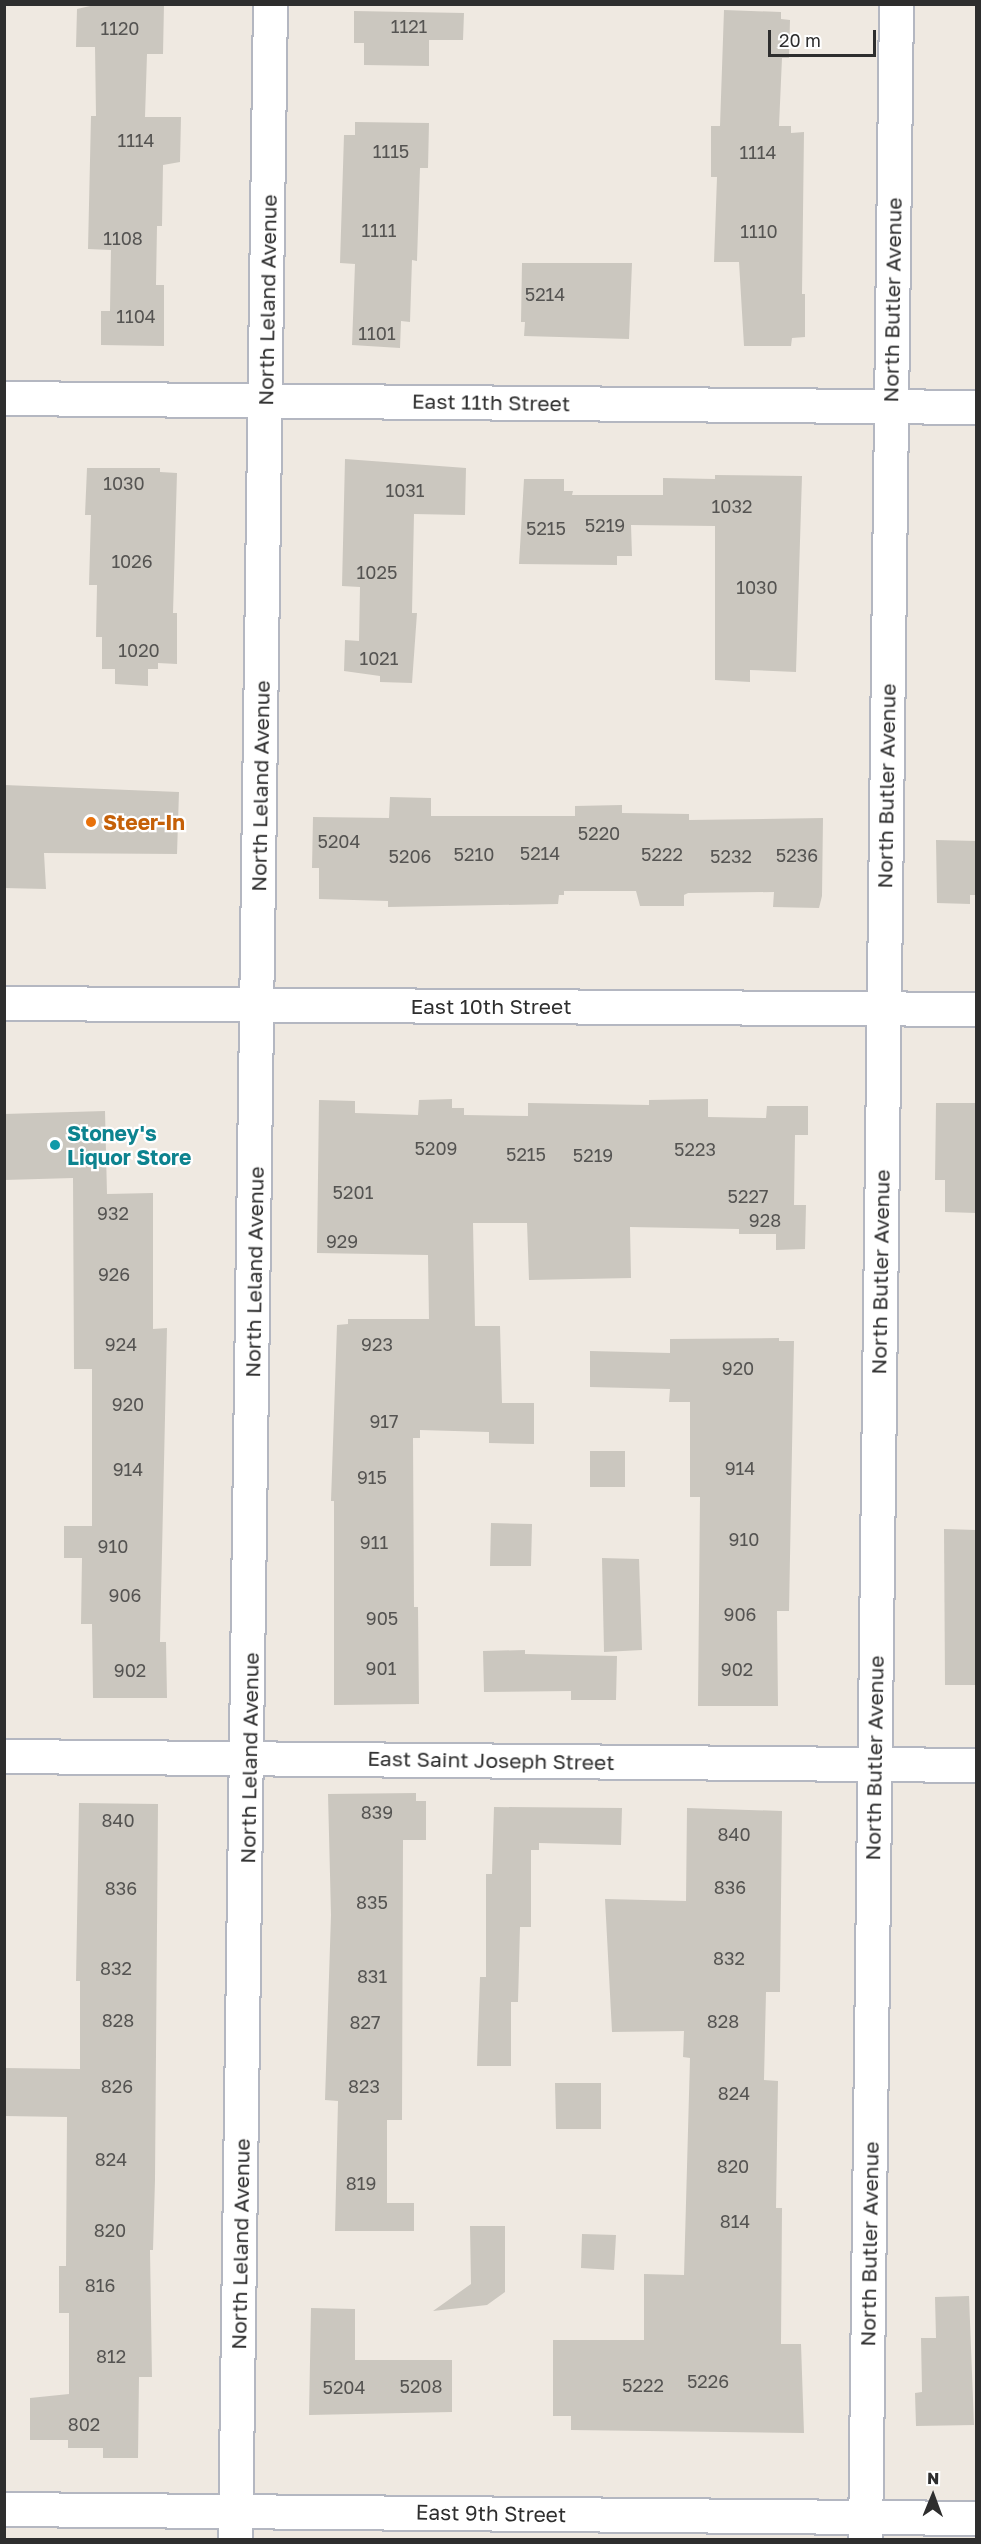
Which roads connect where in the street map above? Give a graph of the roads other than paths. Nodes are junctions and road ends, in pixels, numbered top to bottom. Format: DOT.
graph roads {
  1 [pos="270,4"];
  2 [pos="896,4"];
  3 [pos="4,398"];
  4 [pos="265,400"];
  5 [pos="890,406"];
  6 [pos="976,407"];
  7 [pos="4,1003"];
  8 [pos="258,1004"];
  9 [pos="883,1008"];
  10 [pos="976,1009"];
  11 [pos="4,1756"];
  12 [pos="249,1758"];
  13 [pos="874,1764"];
  14 [pos="976,1765"];
  15 [pos="4,2509"];
  16 [pos="976,2518"];
  17 [pos="235,2525"];
  18 [pos="865,2528"];
  1 -- 4 [label="street, North Leland Avenue"];
  2 -- 5 [label="street, North Butler Avenue"];
  3 -- 4 [label="street, East 11th Street"];
  4 -- 5 [label="street, East 11th Street"];
  4 -- 8 [label="street, North Leland Avenue"];
  5 -- 6 [label="street, East 11th Street"];
  5 -- 9 [label="street, North Butler Avenue"];
  7 -- 8 [label="street, East 10th Street"];
  8 -- 9 [label="street, East 10th Street"];
  8 -- 12 [label="street, North Leland Avenue"];
  9 -- 10 [label="street, East 10th Street"];
  9 -- 13 [label="street, North Butler Avenue"];
  11 -- 12 [label="street, East Saint Joseph Street"];
  12 -- 13 [label="street, East Saint Joseph Street"];
  12 -- 17 [label="street, North Leland Avenue"];
  13 -- 14 [label="street, East Saint Joseph Street"];
  13 -- 18 [label="street, North Butler Avenue"];
  15 -- 17 [label="street, East 9th Street"];
  16 -- 18 [label="street, East 9th Street"];
  17 -- 18 [label="street, East 9th Street"];
}
